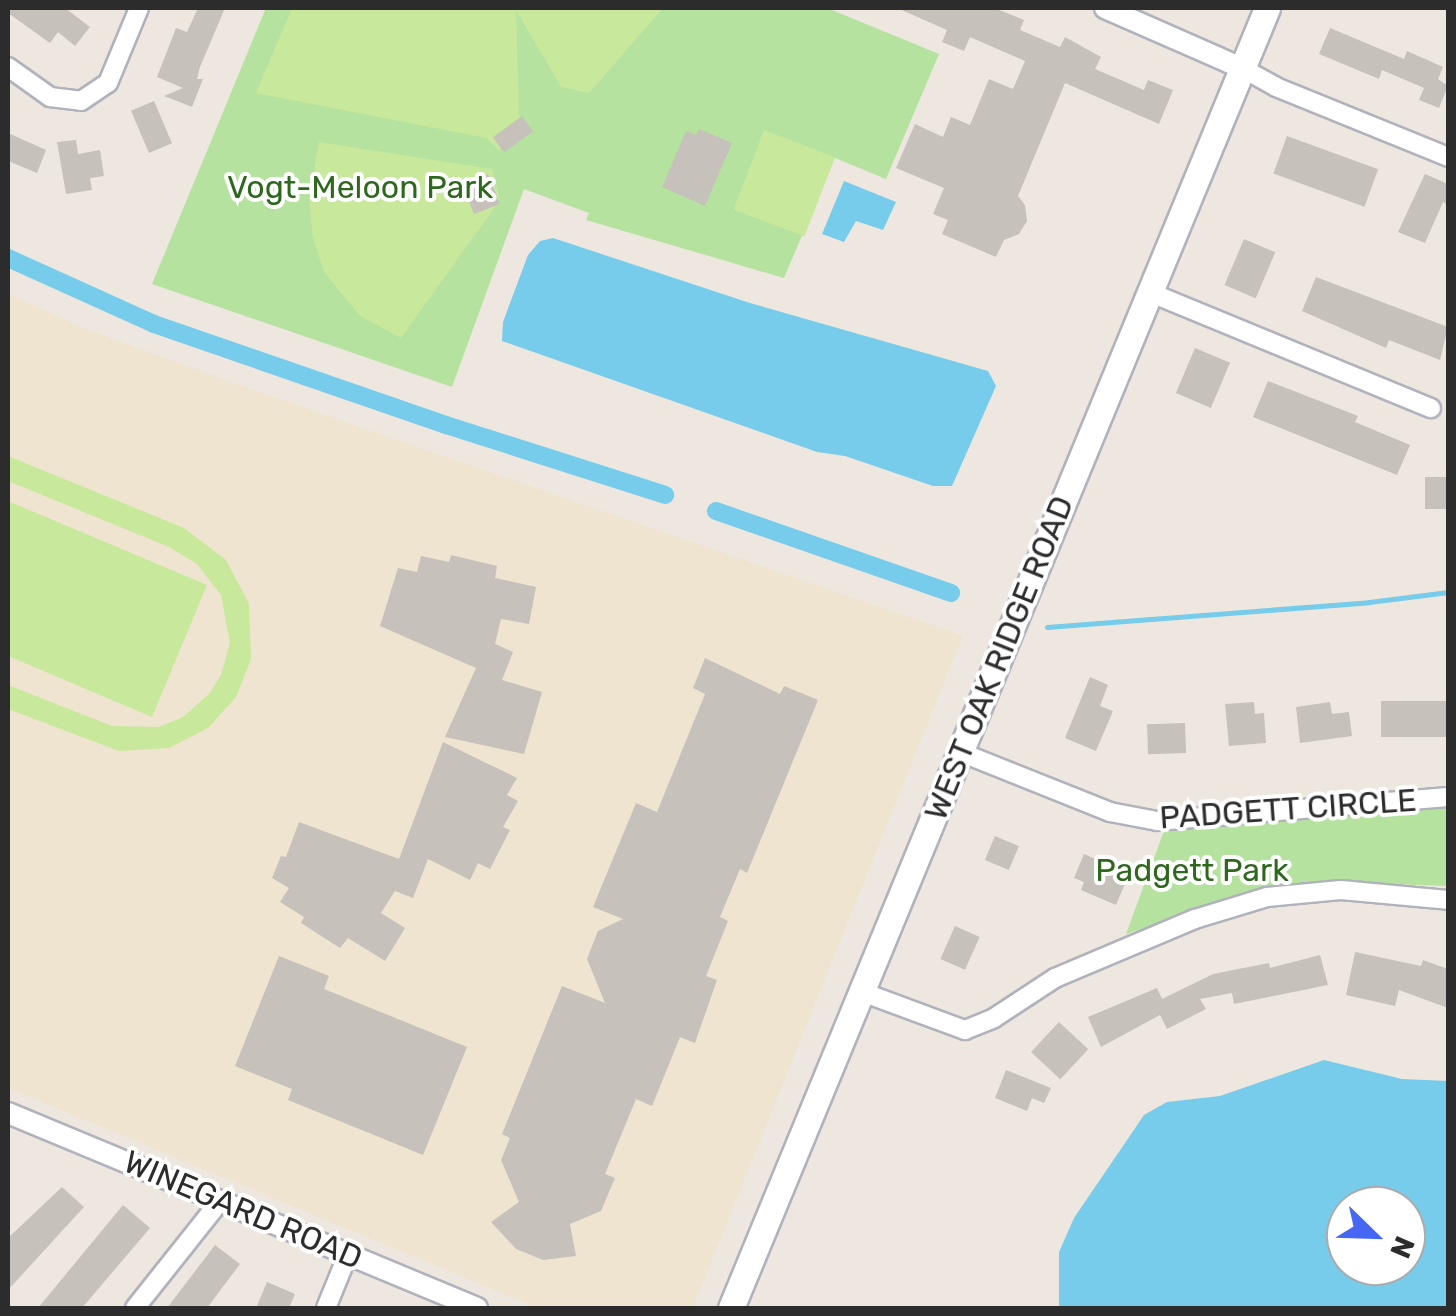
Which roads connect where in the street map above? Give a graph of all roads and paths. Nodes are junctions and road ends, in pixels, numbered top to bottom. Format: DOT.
graph roads {
  1 [pos="139,8"];
  2 [pos="1106,8"];
  3 [pos="1267,8"];
  4 [pos="8,68"];
  5 [pos="1242,68"];
  6 [pos="1448,157"];
  7 [pos="1150,292"];
  8 [pos="1431,408"];
  9 [pos="960,752"];
  10 [pos="1448,797"];
  11 [pos="1448,900"];
  12 [pos="862,992"];
  13 [pos="8,1113"];
  14 [pos="220,1201"];
  15 [pos="348,1254"];
  16 [pos="135,1308"];
  17 [pos="326,1308"];
  18 [pos="477,1308"];
  19 [pos="731,1308"];
  1 -- 4 [label="street"];
  2 -- 5 [label="street"];
  3 -- 5 [label="main road, WEST OAK RIDGE ROAD"];
  5 -- 6 [label="street"];
  5 -- 7 [label="main road, WEST OAK RIDGE ROAD"];
  7 -- 8 [label="street"];
  7 -- 9 [label="main road, WEST OAK RIDGE ROAD"];
  9 -- 10 [label="street, PADGETT CIRCLE"];
  9 -- 12 [label="main road, WEST OAK RIDGE ROAD"];
  11 -- 12 [label="street"];
  12 -- 19 [label="main road, WEST OAK RIDGE ROAD"];
  13 -- 14 [label="street, WINEGARD ROAD"];
  14 -- 15 [label="street, WINEGARD ROAD"];
  14 -- 16 [label="street"];
  15 -- 17 [label="street"];
  15 -- 18 [label="street, WINEGARD ROAD"];
}
